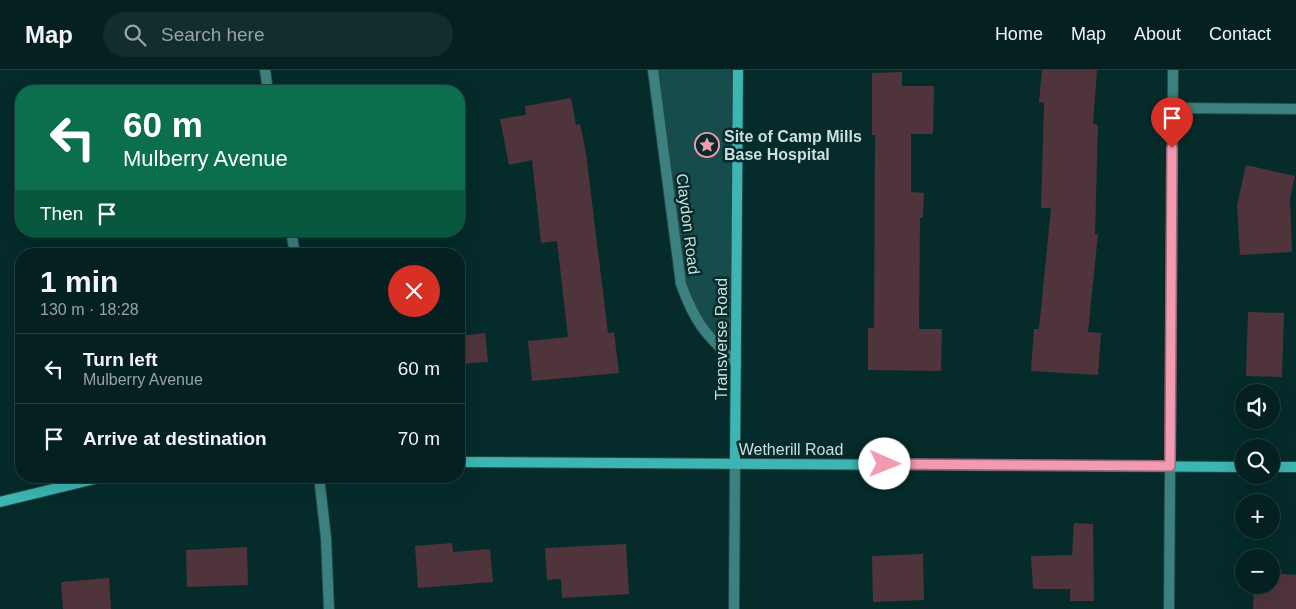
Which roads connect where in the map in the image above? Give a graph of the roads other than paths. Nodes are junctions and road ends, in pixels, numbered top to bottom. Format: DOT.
graph roads {
  1 [pos="265,70"];
  2 [pos="653,70"];
  3 [pos="738,70"];
  4 [pos="1173,70"];
  5 [pos="267,85"];
  6 [pos="1172,108"];
  7 [pos="1296,109"];
  8 [pos="736,363"];
  9 [pos="465,462"];
  10 [pos="735,463"];
  11 [pos="1170,466"];
  12 [pos="1235,467"];
  13 [pos="1280,467"];
  14 [pos="1296,467"];
  15 [pos="78,483"];
  16 [pos="321,483"];
  17 [pos="0,502"];
  18 [pos="330,609"];
  19 [pos="734,609"];
  20 [pos="1169,609"];
  1 -- 5 [label="street"];
  2 -- 8 [label="street, Claydon Road"];
  3 -- 8 [label="street, Transverse Road"];
  4 -- 6 [label="street"];
  6 -- 7 [label="street"];
  6 -- 11 [label="street"];
  8 -- 10 [label="street, Transverse Road"];
  9 -- 10 [label="street, Wetherill Road"];
  10 -- 11 [label="street, Wetherill Road"];
  10 -- 19 [label="street, Transverse Road"];
  11 -- 12 [label="street, Wetherill Road"];
  11 -- 20 [label="street"];
  13 -- 14 [label="street"];
  15 -- 17 [label="street"];
  16 -- 18 [label="street"];
}
